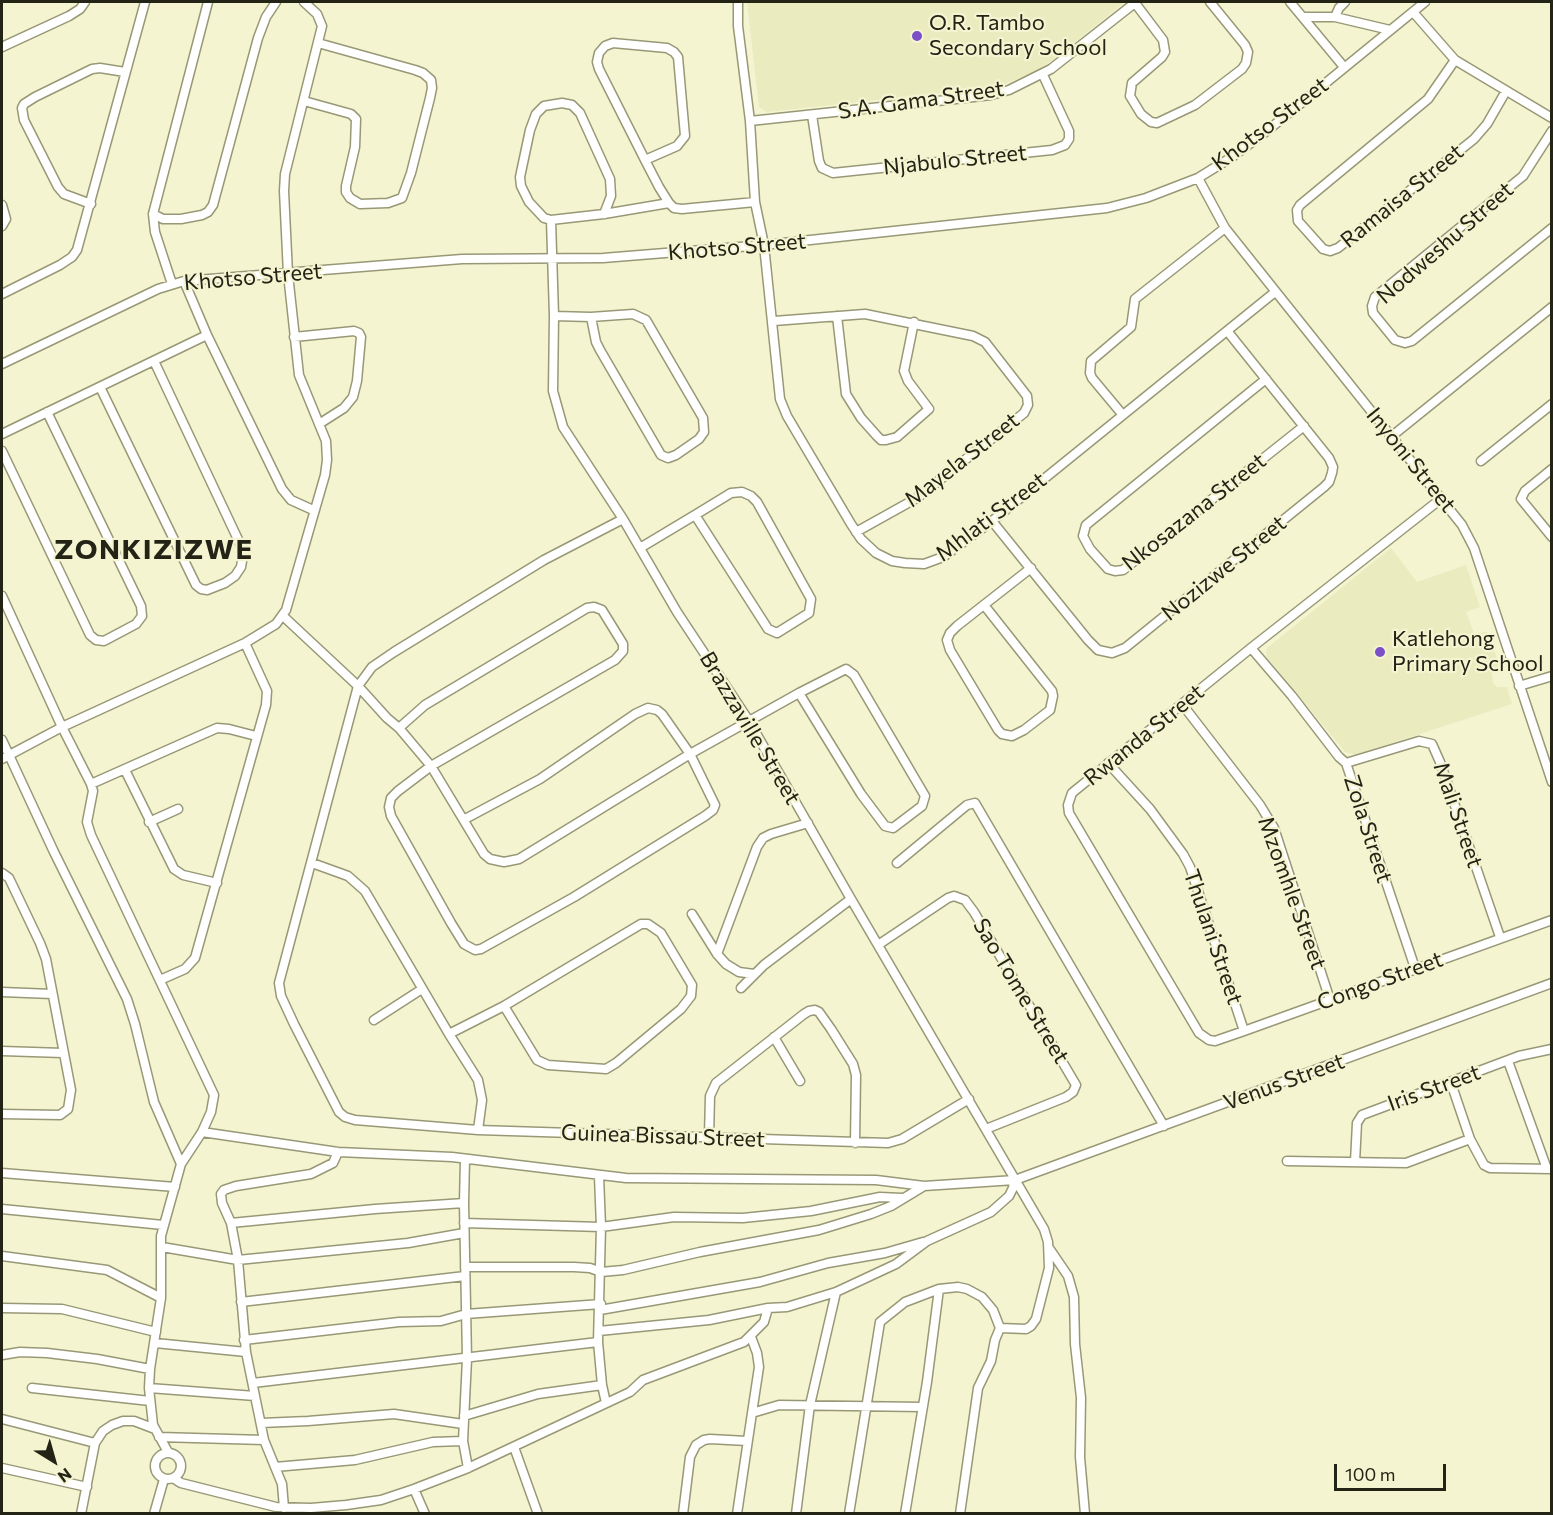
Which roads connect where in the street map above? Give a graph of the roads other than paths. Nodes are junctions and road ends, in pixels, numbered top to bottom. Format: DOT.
graph roads {
  1 [pos="85,2"];
  2 [pos="146,2"];
  3 [pos="208,2"];
  4 [pos="276,2"];
  5 [pos="304,2"];
  6 [pos="738,2"];
  7 [pos="1136,2"];
  8 [pos="1210,2"];
  9 [pos="1290,2"];
  10 [pos="1345,2"];
  11 [pos="1425,2"];
  12 [pos="1413,12"];
  13 [pos="1303,17"];
  14 [pos="1335,17"];
  15 [pos="1390,30"];
  16 [pos="318,43"];
  17 [pos="2,47"];
  18 [pos="1455,60"];
  19 [pos="1344,68"];
  20 [pos="125,72"];
  21 [pos="1043,75"];
  22 [pos="1506,91"];
  23 [pos="304,101"];
  24 [pos="812,115"];
  25 [pos="1551,118"];
  26 [pos="750,121"];
  27 [pos="1551,131"];
  28 [pos="645,160"];
  29 [pos="1198,178"];
  30 [pos="756,202"];
  31 [pos="91,204"];
  32 [pos="669,204"];
  33 [pos="2,205"];
  34 [pos="153,214"];
  35 [pos="604,214"];
  36 [pos="551,220"];
  37 [pos="2,226"];
  38 [pos="1225,228"];
  39 [pos="1551,228"];
  40 [pos="764,245"];
  41 [pos="552,259"];
  42 [pos="288,274"];
  43 [pos="184,281"];
  44 [pos="172,284"];
  45 [pos="1275,292"];
  46 [pos="2,294"];
  47 [pos="1551,307"];
  48 [pos="554,316"];
  49 [pos="837,316"];
  50 [pos="591,317"];
  51 [pos="774,321"];
  52 [pos="914,322"];
  53 [pos="1228,332"];
  54 [pos="207,335"];
  55 [pos="294,337"];
  56 [pos="154,362"];
  57 [pos="2,364"];
  58 [pos="1266,380"];
  59 [pos="100,387"];
  60 [pos="1551,404"];
  61 [pos="47,412"];
  62 [pos="1122,414"];
  63 [pos="319,424"];
  64 [pos="1304,426"];
  65 [pos="2,434"];
  66 [pos="1392,436"];
  67 [pos="2,451"];
  68 [pos="1481,461"];
  69 [pos="1551,469"];
  70 [pos="1442,498"];
  71 [pos="314,510"];
  72 [pos="694,515"];
  73 [pos="623,519"];
  74 [pos="992,520"];
  75 [pos="856,532"];
  76 [pos="1551,537"];
  77 [pos="640,548"];
  78 [pos="1031,568"];
  79 [pos="2,596"];
  80 [pos="984,605"];
  81 [pos="283,616"];
  82 [pos="245,643"];
  83 [pos="1251,648"];
  84 [pos="1551,676"];
  85 [pos="358,686"];
  86 [pos="1519,686"];
  87 [pos="799,693"];
  88 [pos="1182,704"];
  89 [pos="749,721"];
  90 [pos="62,727"];
  91 [pos="399,728"];
  92 [pos="256,736"];
  93 [pos="2,740"];
  94 [pos="690,754"];
  95 [pos="5,757"];
  96 [pos="1108,763"];
  97 [pos="1346,763"];
  98 [pos="431,766"];
  99 [pos="125,770"];
  100 [pos="1551,782"];
  101 [pos="92,784"];
  102 [pos="178,808"];
  103 [pos="465,819"];
  104 [pos="149,822"];
  105 [pos="808,823"];
  106 [pos="312,863"];
  107 [pos="897,863"];
  108 [pos="2,873"];
  109 [pos="216,883"];
  110 [pos="851,899"];
  111 [pos="692,914"];
  112 [pos="1551,920"];
  113 [pos="1500,937"];
  114 [pos="878,945"];
  115 [pos="717,954"];
  116 [pos="1415,968"];
  117 [pos="754,974"];
  118 [pos="160,980"];
  119 [pos="1551,983"];
  120 [pos="741,988"];
  121 [pos="422,989"];
  122 [pos="2,992"];
  123 [pos="52,994"];
  124 [pos="1330,1000"];
  125 [pos="504,1006"];
  126 [pos="374,1020"];
  127 [pos="1244,1031"];
  128 [pos="449,1034"];
  129 [pos="774,1037"];
  130 [pos="1209,1040"];
  131 [pos="1551,1049"];
  132 [pos="2,1051"];
  133 [pos="63,1053"];
  134 [pos="1508,1061"];
  135 [pos="800,1081"];
  136 [pos="1450,1083"];
  137 [pos="969,1099"];
  138 [pos="2,1114"];
  139 [pos="1164,1126"];
  140 [pos="986,1129"];
  141 [pos="478,1130"];
  142 [pos="202,1132"];
  143 [pos="709,1136"];
  144 [pos="1470,1139"];
  145 [pos="855,1143"];
  146 [pos="338,1152"];
  147 [pos="465,1159"];
  148 [pos="1287,1161"];
  149 [pos="1355,1162"];
  150 [pos="181,1164"];
  151 [pos="1549,1169"];
  152 [pos="2,1173"];
  153 [pos="599,1176"];
  154 [pos="1015,1180"];
  155 [pos="924,1186"];
  156 [pos="175,1187"];
  157 [pos="902,1198"];
  158 [pos="464,1203"];
  159 [pos="2,1209"];
  160 [pos="231,1223"];
  161 [pos="464,1223"];
  162 [pos="163,1225"];
  163 [pos="601,1227"];
  164 [pos="464,1233"];
  165 [pos="927,1241"];
  166 [pos="162,1247"];
  167 [pos="1049,1248"];
  168 [pos="2,1256"];
  169 [pos="238,1260"];
  170 [pos="465,1272"];
  171 [pos="600,1272"];
  172 [pos="939,1290"];
  173 [pos="836,1292"];
  174 [pos="161,1298"];
  175 [pos="241,1302"];
  176 [pos="600,1307"];
  177 [pos="2,1308"];
  178 [pos="768,1308"];
  179 [pos="466,1314"];
  180 [pos="1000,1328"];
  181 [pos="599,1331"];
  182 [pos="156,1332"];
  183 [pos="751,1337"];
  184 [pos="244,1340"];
  185 [pos="598,1342"];
  186 [pos="154,1343"];
  187 [pos="246,1352"];
  188 [pos="2,1355"];
  189 [pos="467,1359"];
  190 [pos="150,1369"];
  191 [pos="253,1383"];
  192 [pos="602,1385"];
  193 [pos="32,1388"];
  194 [pos="149,1388"];
  195 [pos="255,1396"];
  196 [pos="150,1401"];
  197 [pos="606,1403"];
  198 [pos="810,1405"];
  199 [pos="866,1405"];
  200 [pos="922,1407"];
  201 [pos="752,1413"];
  202 [pos="2,1419"];
  203 [pos="464,1420"];
  204 [pos="261,1423"];
  205 [pos="157,1433"];
  206 [pos="264,1440"];
  207 [pos="463,1441"];
  208 [pos="747,1441"];
  209 [pos="95,1443"];
  210 [pos="514,1447"];
  211 [pos="168,1452"];
  212 [pos="275,1467"];
  213 [pos="2,1468"];
  214 [pos="468,1468"];
  215 [pos="169,1478"];
  216 [pos="87,1487"];
  217 [pos="414,1489"];
  218 [pos="284,1508"];
  219 [pos="312,1511"];
  220 [pos="81,1514"];
  221 [pos="154,1514"];
  222 [pos="425,1514"];
  223 [pos="538,1514"];
  224 [pos="683,1514"];
  225 [pos="737,1514"];
  226 [pos="796,1514"];
  227 [pos="849,1514"];
  228 [pos="905,1514"];
  229 [pos="960,1514"];
  230 [pos="1086,1514"];
  1 -- 17 [label="street"];
  2 -- 20 [label="street"];
  3 -- 34 [label="street"];
  4 -- 34 [label="street"];
  5 -- 16 [label="street"];
  6 -- 26 [label="street, Mhlati Street"];
  7 -- 8 [label="street"];
  7 -- 21 [label="street, S.A. Gama Street"];
  9 -- 13 [label="street"];
  10 -- 14 [label="street"];
  11 -- 12 [label="street, Khotso Street"];
  12 -- 15 [label="street, Khotso Street"];
  12 -- 18 [label="street"];
  13 -- 14 [label="street"];
  13 -- 19 [label="street"];
  14 -- 15 [label="street"];
  15 -- 19 [label="street, Khotso Street"];
  16 -- 23 [label="street"];
  16 -- 23 [label="street"];
  18 -- 22 [label="street"];
  18 -- 22 [label="street, Ramaisa Street"];
  19 -- 29 [label="street, Khotso Street"];
  20 -- 31 [label="street"];
  20 -- 31 [label="street"];
  21 -- 24 [label="street, S.A. Gama Street"];
  21 -- 24 [label="street, Njabulo Street"];
  22 -- 25 [label="street"];
  23 -- 42 [label="street"];
  24 -- 26 [label="street, S.A. Gama Street"];
  26 -- 30 [label="street, Mhlati Street"];
  27 -- 39 [label="street, Nodweshu Street"];
  28 -- 28 [label="street"];
  28 -- 32 [label="street"];
  29 -- 38 [label="street, Inyoni Street"];
  29 -- 40 [label="street, Khotso Street"];
  30 -- 32 [label="street"];
  30 -- 40 [label="street, Mhlati Street"];
  31 -- 46 [label="street"];
  32 -- 35 [label="street"];
  33 -- 37 [label="street"];
  34 -- 44 [label="street"];
  35 -- 36 [label="street"];
  35 -- 36 [label="street"];
  36 -- 41 [label="street, Brazzaville Street"];
  38 -- 45 [label="street, Inyoni Street"];
  38 -- 62 [label="street"];
  40 -- 41 [label="street, Khotso Street"];
  40 -- 51 [label="street, Mhlati Street"];
  41 -- 42 [label="street, Khotso Street"];
  41 -- 48 [label="street, Brazzaville Street"];
  42 -- 43 [label="street, Khotso Street"];
  42 -- 55 [label="street"];
  43 -- 44 [label="street, Khotso Street"];
  43 -- 54 [label="street"];
  44 -- 57 [label="street, Khotso Street"];
  45 -- 53 [label="street, Mhlati Street"];
  45 -- 66 [label="street, Inyoni Street"];
  47 -- 66 [label="street"];
  48 -- 50 [label="street"];
  48 -- 73 [label="street, Brazzaville Street"];
  49 -- 51 [label="street, Mayela Street"];
  49 -- 52 [label="street, Mayela Street"];
  49 -- 52 [label="street"];
  50 -- 50 [label="street"];
  51 -- 75 [label="street, Mhlati Street"];
  52 -- 75 [label="street, Mayela Street"];
  53 -- 58 [label="street, Nozizwe Street"];
  53 -- 62 [label="street, Mhlati Street"];
  54 -- 56 [label="street"];
  54 -- 71 [label="street"];
  55 -- 63 [label="street"];
  55 -- 63 [label="street"];
  56 -- 59 [label="street"];
  56 -- 59 [label="street"];
  58 -- 64 [label="street, Nozizwe Street"];
  58 -- 64 [label="street, Nkosazana Street"];
  59 -- 61 [label="street"];
  60 -- 68 [label="street"];
  61 -- 65 [label="street"];
  61 -- 67 [label="street"];
  62 -- 74 [label="street, Mhlati Street"];
  63 -- 71 [label="street"];
  64 -- 78 [label="street, Nozizwe Street"];
  66 -- 70 [label="street, Inyoni Street"];
  69 -- 76 [label="street"];
  70 -- 83 [label="street, Rwanda Street"];
  70 -- 86 [label="street, Inyoni Street"];
  71 -- 81 [label="street"];
  72 -- 72 [label="street"];
  72 -- 77 [label="street"];
  73 -- 77 [label="street, Brazzaville Street"];
  73 -- 85 [label="street"];
  74 -- 75 [label="street, Mhlati Street"];
  74 -- 78 [label="street, Nozizwe Street"];
  77 -- 89 [label="street, Brazzaville Street"];
  78 -- 80 [label="street"];
  79 -- 90 [label="street"];
  80 -- 80 [label="street"];
  81 -- 82 [label="street"];
  81 -- 85 [label="street"];
  82 -- 90 [label="street"];
  82 -- 92 [label="street"];
  83 -- 88 [label="street, Rwanda Street"];
  83 -- 97 [label="street, Zola Street"];
  84 -- 86 [label="street"];
  85 -- 91 [label="street"];
  85 -- 106 [label="street"];
  86 -- 100 [label="street, Inyoni Street"];
  87 -- 87 [label="street"];
  87 -- 89 [label="street"];
  88 -- 96 [label="street, Rwanda Street"];
  88 -- 124 [label="street, Mzomhle Street"];
  89 -- 94 [label="street"];
  89 -- 105 [label="street, Brazzaville Street"];
  90 -- 95 [label="street"];
  90 -- 101 [label="street"];
  91 -- 98 [label="street"];
  91 -- 98 [label="street"];
  92 -- 99 [label="street"];
  92 -- 109 [label="street"];
  93 -- 95 [label="street"];
  94 -- 98 [label="street"];
  94 -- 103 [label="street"];
  94 -- 103 [label="street"];
  95 -- 150 [label="street"];
  96 -- 127 [label="street, Thulani Street"];
  96 -- 130 [label="street, Rwanda Street"];
  97 -- 113 [label="street, Mali Street"];
  97 -- 116 [label="street, Zola Street"];
  98 -- 103 [label="street"];
  99 -- 101 [label="street"];
  99 -- 104 [label="street"];
  101 -- 118 [label="street"];
  102 -- 104 [label="street"];
  104 -- 109 [label="street"];
  105 -- 110 [label="street, Brazzaville Street"];
  105 -- 115 [label="street"];
  106 -- 121 [label="street"];
  106 -- 141 [label="street, Guinea Bissau Street"];
  107 -- 139 [label="street"];
  108 -- 123 [label="street"];
  109 -- 118 [label="street"];
  110 -- 114 [label="street, Brazzaville Street"];
  110 -- 117 [label="street"];
  111 -- 115 [label="street"];
  112 -- 113 [label="street, Congo Street"];
  113 -- 116 [label="street, Congo Street"];
  114 -- 137 [label="street, Brazzaville Street"];
  114 -- 140 [label="street, Sao Tome Street"];
  115 -- 117 [label="street"];
  116 -- 124 [label="street, Congo Street"];
  117 -- 120 [label="street"];
  118 -- 142 [label="street"];
  119 -- 139 [label="street, Venus Street"];
  121 -- 126 [label="street"];
  121 -- 128 [label="street"];
  122 -- 123 [label="street"];
  123 -- 133 [label="street"];
  124 -- 127 [label="street, Congo Street"];
  125 -- 125 [label="street"];
  125 -- 128 [label="street"];
  127 -- 130 [label="street, Congo Street"];
  128 -- 141 [label="street"];
  129 -- 135 [label="street"];
  129 -- 143 [label="street"];
  129 -- 145 [label="street"];
  131 -- 134 [label="street, Iris Street"];
  132 -- 133 [label="street"];
  133 -- 138 [label="street"];
  134 -- 136 [label="street, Iris Street"];
  134 -- 151 [label="street"];
  136 -- 144 [label="street"];
  136 -- 149 [label="street, Iris Street"];
  137 -- 140 [label="street, Brazzaville Street"];
  137 -- 145 [label="street, Guinea Bissau Street"];
  139 -- 154 [label="street, Venus Street"];
  140 -- 154 [label="street, Brazzaville Street"];
  141 -- 143 [label="street, Guinea Bissau Street"];
  142 -- 146 [label="street"];
  142 -- 150 [label="street"];
  143 -- 145 [label="street, Guinea Bissau Street"];
  144 -- 149 [label="street"];
  144 -- 151 [label="street"];
  146 -- 147 [label="street"];
  146 -- 160 [label="street"];
  147 -- 153 [label="street"];
  147 -- 158 [label="street"];
  148 -- 149 [label="street"];
  150 -- 156 [label="street"];
  152 -- 156 [label="street"];
  153 -- 155 [label="street"];
  153 -- 163 [label="street"];
  154 -- 155 [label="street, Venus Street"];
  154 -- 165 [label="street"];
  154 -- 167 [label="street, Brazzaville Street"];
  155 -- 157 [label="street"];
  156 -- 162 [label="street"];
  157 -- 163 [label="street"];
  157 -- 171 [label="street"];
  158 -- 160 [label="street"];
  158 -- 161 [label="street"];
  159 -- 162 [label="street"];
  160 -- 169 [label="street"];
  161 -- 163 [label="street"];
  161 -- 164 [label="street"];
  162 -- 166 [label="street"];
  163 -- 171 [label="street"];
  164 -- 169 [label="street"];
  164 -- 170 [label="street"];
  165 -- 173 [label="street"];
  165 -- 176 [label="street"];
  166 -- 169 [label="street"];
  166 -- 174 [label="street"];
  167 -- 180 [label="street"];
  167 -- 230 [label="street"];
  168 -- 174 [label="street"];
  169 -- 175 [label="street"];
  170 -- 171 [label="street"];
  170 -- 175 [label="street"];
  170 -- 179 [label="street"];
  171 -- 176 [label="street"];
  172 -- 180 [label="street"];
  172 -- 199 [label="street"];
  172 -- 200 [label="street"];
  173 -- 178 [label="street"];
  173 -- 198 [label="street"];
  174 -- 182 [label="street"];
  175 -- 184 [label="street"];
  176 -- 179 [label="street"];
  176 -- 181 [label="street"];
  177 -- 182 [label="street"];
  178 -- 181 [label="street"];
  178 -- 183 [label="street"];
  179 -- 184 [label="street"];
  179 -- 189 [label="street"];
  180 -- 229 [label="street"];
  181 -- 185 [label="street"];
  182 -- 186 [label="street"];
  183 -- 197 [label="street"];
  183 -- 201 [label="street"];
  184 -- 187 [label="street"];
  185 -- 189 [label="street"];
  185 -- 192 [label="street"];
  186 -- 187 [label="street"];
  186 -- 190 [label="street"];
  187 -- 191 [label="street"];
  188 -- 190 [label="street"];
  189 -- 191 [label="street"];
  189 -- 203 [label="street"];
  190 -- 194 [label="street"];
  191 -- 195 [label="street"];
  192 -- 197 [label="street"];
  192 -- 203 [label="street"];
  193 -- 196 [label="street"];
  194 -- 195 [label="street"];
  194 -- 196 [label="street"];
  195 -- 204 [label="street"];
  196 -- 205 [label="street"];
  197 -- 210 [label="street"];
  198 -- 199 [label="street"];
  198 -- 201 [label="street"];
  198 -- 226 [label="street"];
  199 -- 200 [label="street"];
  199 -- 227 [label="street"];
  200 -- 228 [label="street"];
  201 -- 208 [label="street"];
  202 -- 209 [label="street"];
  203 -- 204 [label="street"];
  203 -- 207 [label="street"];
  204 -- 206 [label="street"];
  205 -- 206 [label="street"];
  205 -- 209 [label="street"];
  205 -- 211 [label="street"];
  206 -- 212 [label="street"];
  207 -- 212 [label="street"];
  207 -- 214 [label="street"];
  208 -- 224 [label="street"];
  208 -- 225 [label="street"];
  209 -- 216 [label="street"];
  210 -- 214 [label="street"];
  210 -- 223 [label="street"];
  211 -- 215 [label="street"];
  211 -- 215 [label="street"];
  212 -- 218 [label="street"];
  213 -- 216 [label="street"];
  214 -- 217 [label="street"];
  215 -- 218 [label="street"];
  215 -- 221 [label="street"];
  216 -- 220 [label="street"];
  217 -- 219 [label="street"];
  217 -- 222 [label="street"];
  218 -- 219 [label="street"];
}
